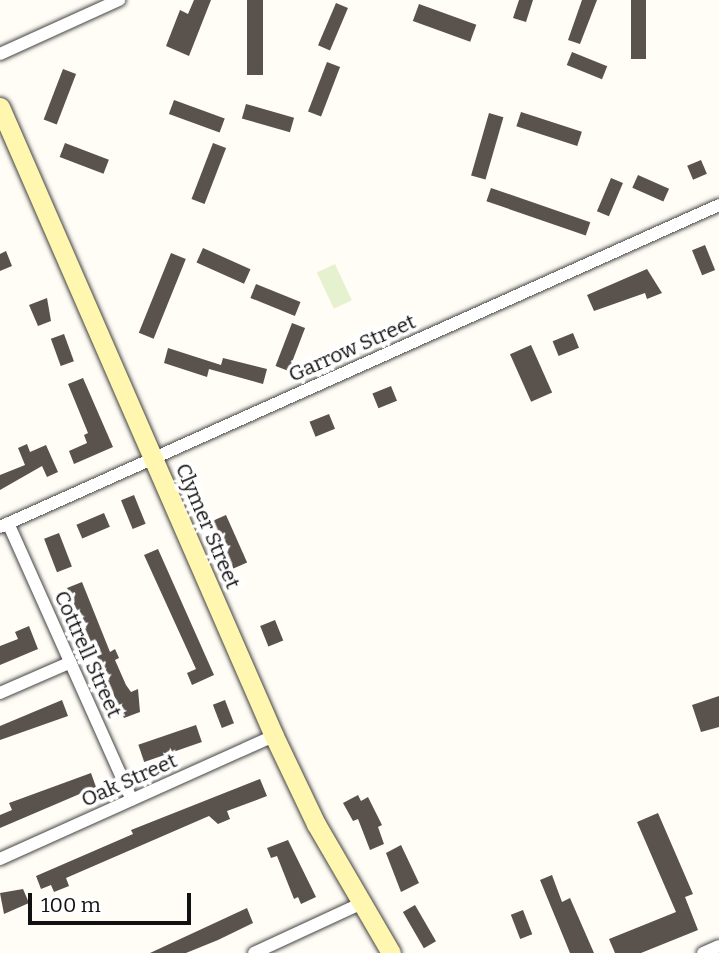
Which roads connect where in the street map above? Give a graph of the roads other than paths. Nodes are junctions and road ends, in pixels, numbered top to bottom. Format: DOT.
graph roads {
  1 [pos="119,0"];
  2 [pos="0,54"];
  3 [pos="0,107"];
  4 [pos="719,205"];
  5 [pos="154,457"];
  6 [pos="4,525"];
  7 [pos="71,662"];
  8 [pos="0,693"];
  9 [pos="274,736"];
  10 [pos="132,800"];
  11 [pos="0,859"];
  12 [pos="362,903"];
  13 [pos="719,946"];
  14 [pos="254,953"];
  15 [pos="391,953"];
  16 [pos="703,953"];
  1 -- 2 [label="street"];
  3 -- 5 [label="street, Clymer Street"];
  4 -- 5 [label="street, Garrow Street"];
  5 -- 6 [label="street, Garrow Street"];
  5 -- 9 [label="street, Clymer Street"];
  6 -- 7 [label="street, Cottrell Street"];
  7 -- 8 [label="street"];
  7 -- 10 [label="street, Cottrell Street"];
  9 -- 10 [label="street, Oak Street"];
  9 -- 12 [label="street, Clymer Street"];
  10 -- 11 [label="street, Oak Street"];
  12 -- 14 [label="street"];
  12 -- 15 [label="street, Clymer Street"];
  13 -- 16 [label="street"];
}
